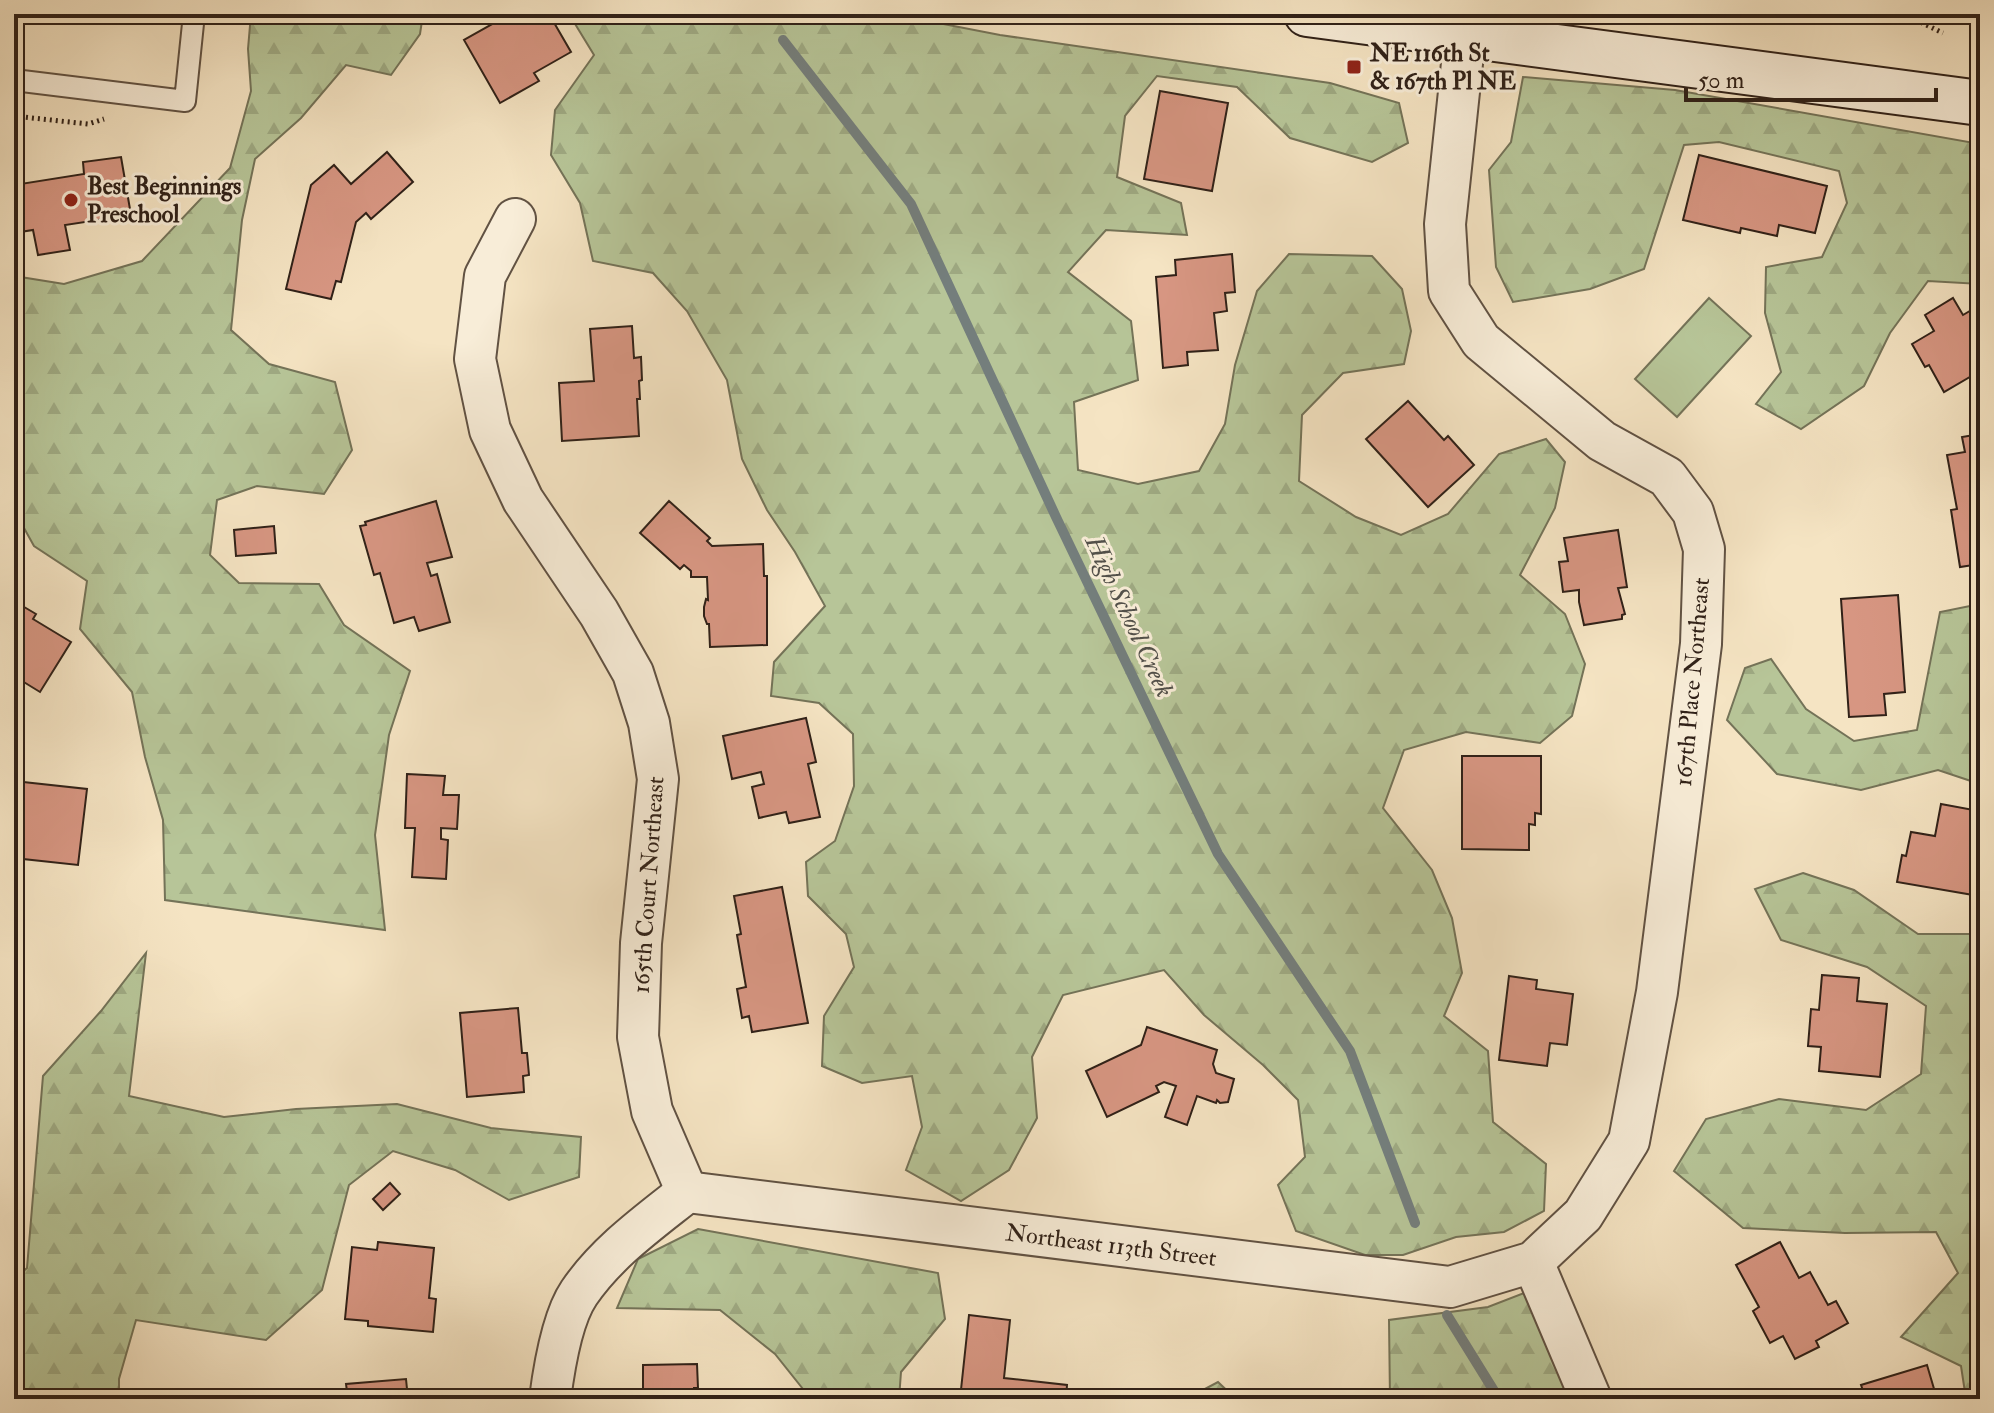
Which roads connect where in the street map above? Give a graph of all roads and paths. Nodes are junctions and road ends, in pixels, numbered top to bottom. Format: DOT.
graph roads {
  1 [pos="194,14"];
  2 [pos="1307,14"];
  3 [pos="1874,14"];
  4 [pos="1943,33"];
  5 [pos="1465,35"];
  6 [pos="14,80"];
  7 [pos="1980,103"];
  8 [pos="14,116"];
  9 [pos="112,116"];
  10 [pos="515,219"];
  11 [pos="687,1192"];
  12 [pos="1533,1262"];
  13 [pos="550,1399"];
  14 [pos="1591,1399"];
  1 -- 6 [label="lane"];
  2 -- 5 [label="street"];
  3 -- 4 [label="path"];
  5 -- 7 [label="street"];
  5 -- 12 [label="street, 167th Place Northeast"];
  8 -- 9 [label="path"];
  10 -- 11 [label="street, 165th Court Northeast"];
  11 -- 12 [label="street, Northeast 113th Street"];
  11 -- 13 [label="street"];
  12 -- 14 [label="street"];
}
